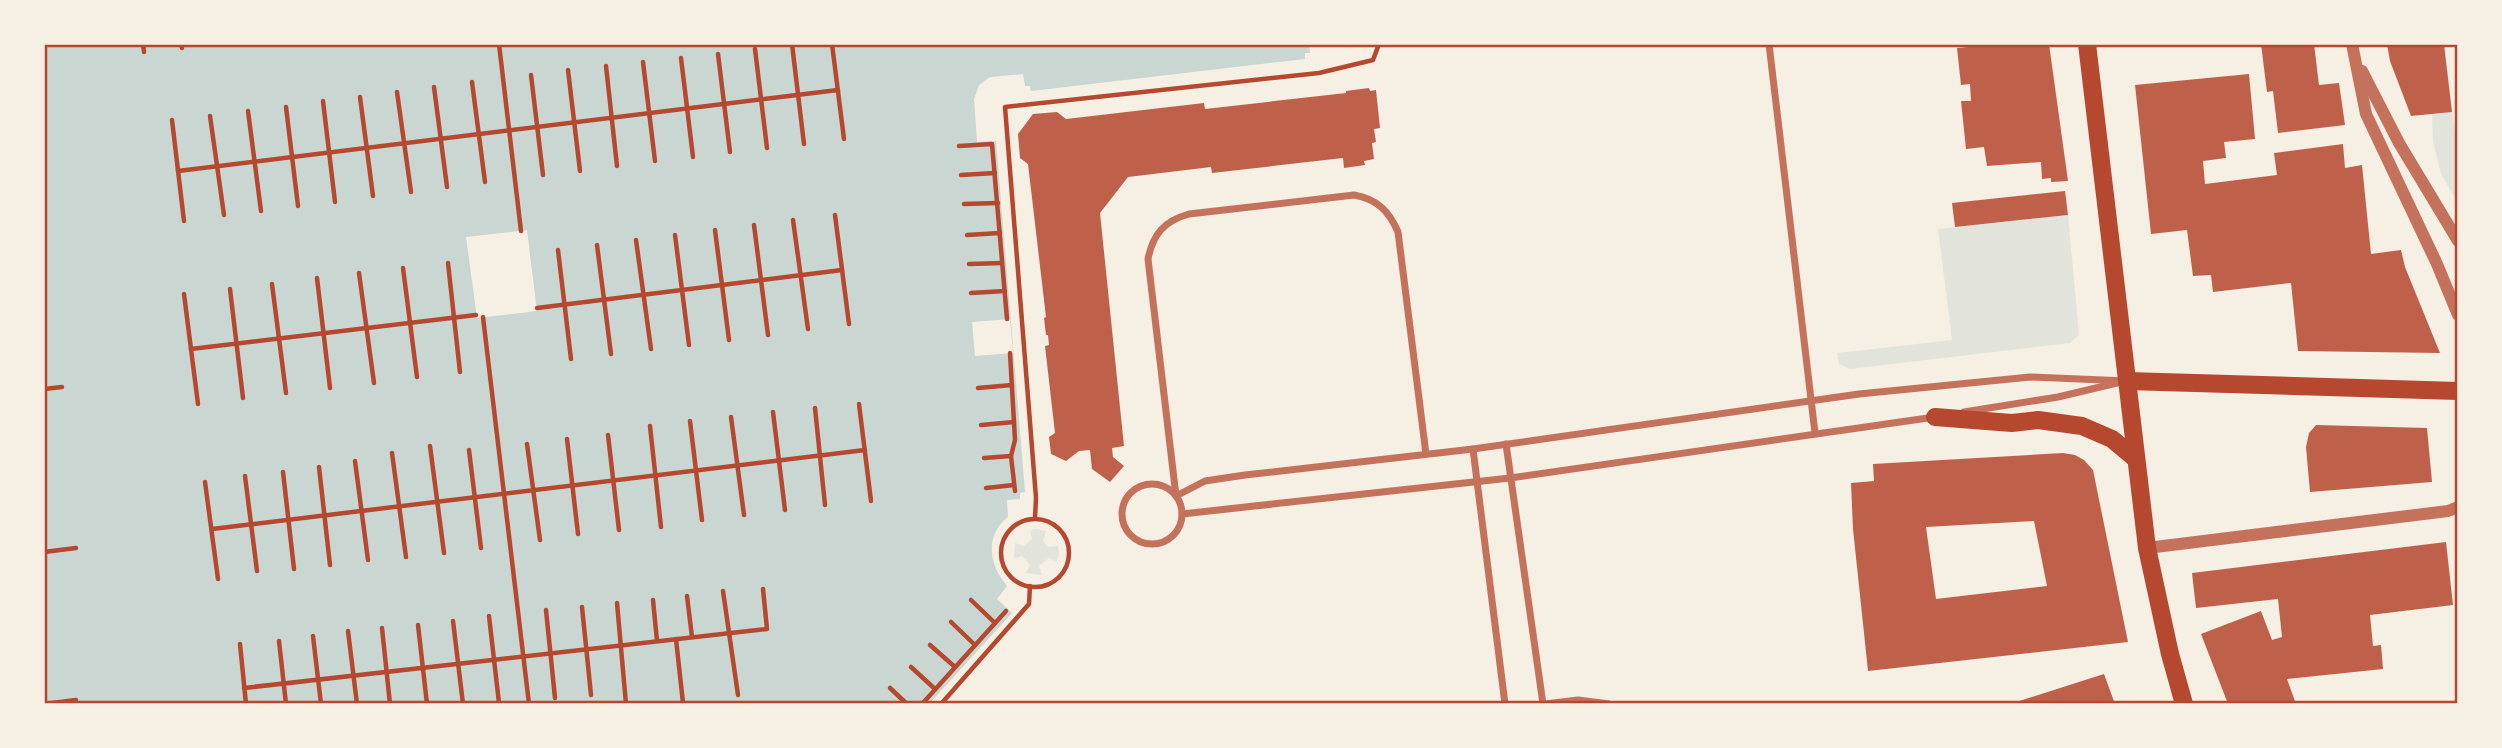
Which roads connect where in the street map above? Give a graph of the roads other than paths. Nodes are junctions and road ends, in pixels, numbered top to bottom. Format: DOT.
graph roads {
  1 [pos="1769,44"];
  2 [pos="2087,44"];
  3 [pos="2352,44"];
  4 [pos="2356,58"];
  5 [pos="2458,241"];
  6 [pos="2458,315"];
  7 [pos="2127,381"];
  8 [pos="2458,391"];
  9 [pos="1811,400"];
  10 [pos="1936,417"];
  11 [pos="1815,433"];
  12 [pos="1506,444"];
  13 [pos="1473,449"];
  14 [pos="1426,454"];
  15 [pos="2136,459"];
  16 [pos="1510,478"];
  17 [pos="1478,482"];
  18 [pos="1176,496"];
  19 [pos="2458,507"];
  20 [pos="1182,514"];
  21 [pos="2147,548"];
  22 [pos="1505,704"];
  23 [pos="1544,704"];
  24 [pos="1609,704"];
  25 [pos="2185,704"];
  1 -- 9 [label="street"];
  2 -- 7 [label="main road"];
  3 -- 4 [label="street"];
  4 -- 5 [label="street"];
  4 -- 6 [label="street"];
  7 -- 8 [label="main road"];
  7 -- 9 [label="street"];
  7 -- 10 [label="street"];
  7 -- 15 [label="main road"];
  9 -- 11 [label="street"];
  9 -- 12 [label="street"];
  10 -- 11 [label="street"];
  10 -- 15 [label="main road"];
  11 -- 16 [label="street"];
  12 -- 13 [label="street"];
  12 -- 16 [label="street"];
  13 -- 14 [label="street"];
  13 -- 17 [label="street"];
  14 -- 18 [label="street"];
  14 -- 18 [label="street"];
  15 -- 21 [label="main road"];
  16 -- 17 [label="street"];
  16 -- 23 [label="street"];
  17 -- 20 [label="street"];
  17 -- 22 [label="street"];
  18 -- 20 [label="street"];
  18 -- 20 [label="street"];
  19 -- 21 [label="street"];
  21 -- 25 [label="main road"];
  23 -- 24 [label="street"];
}
